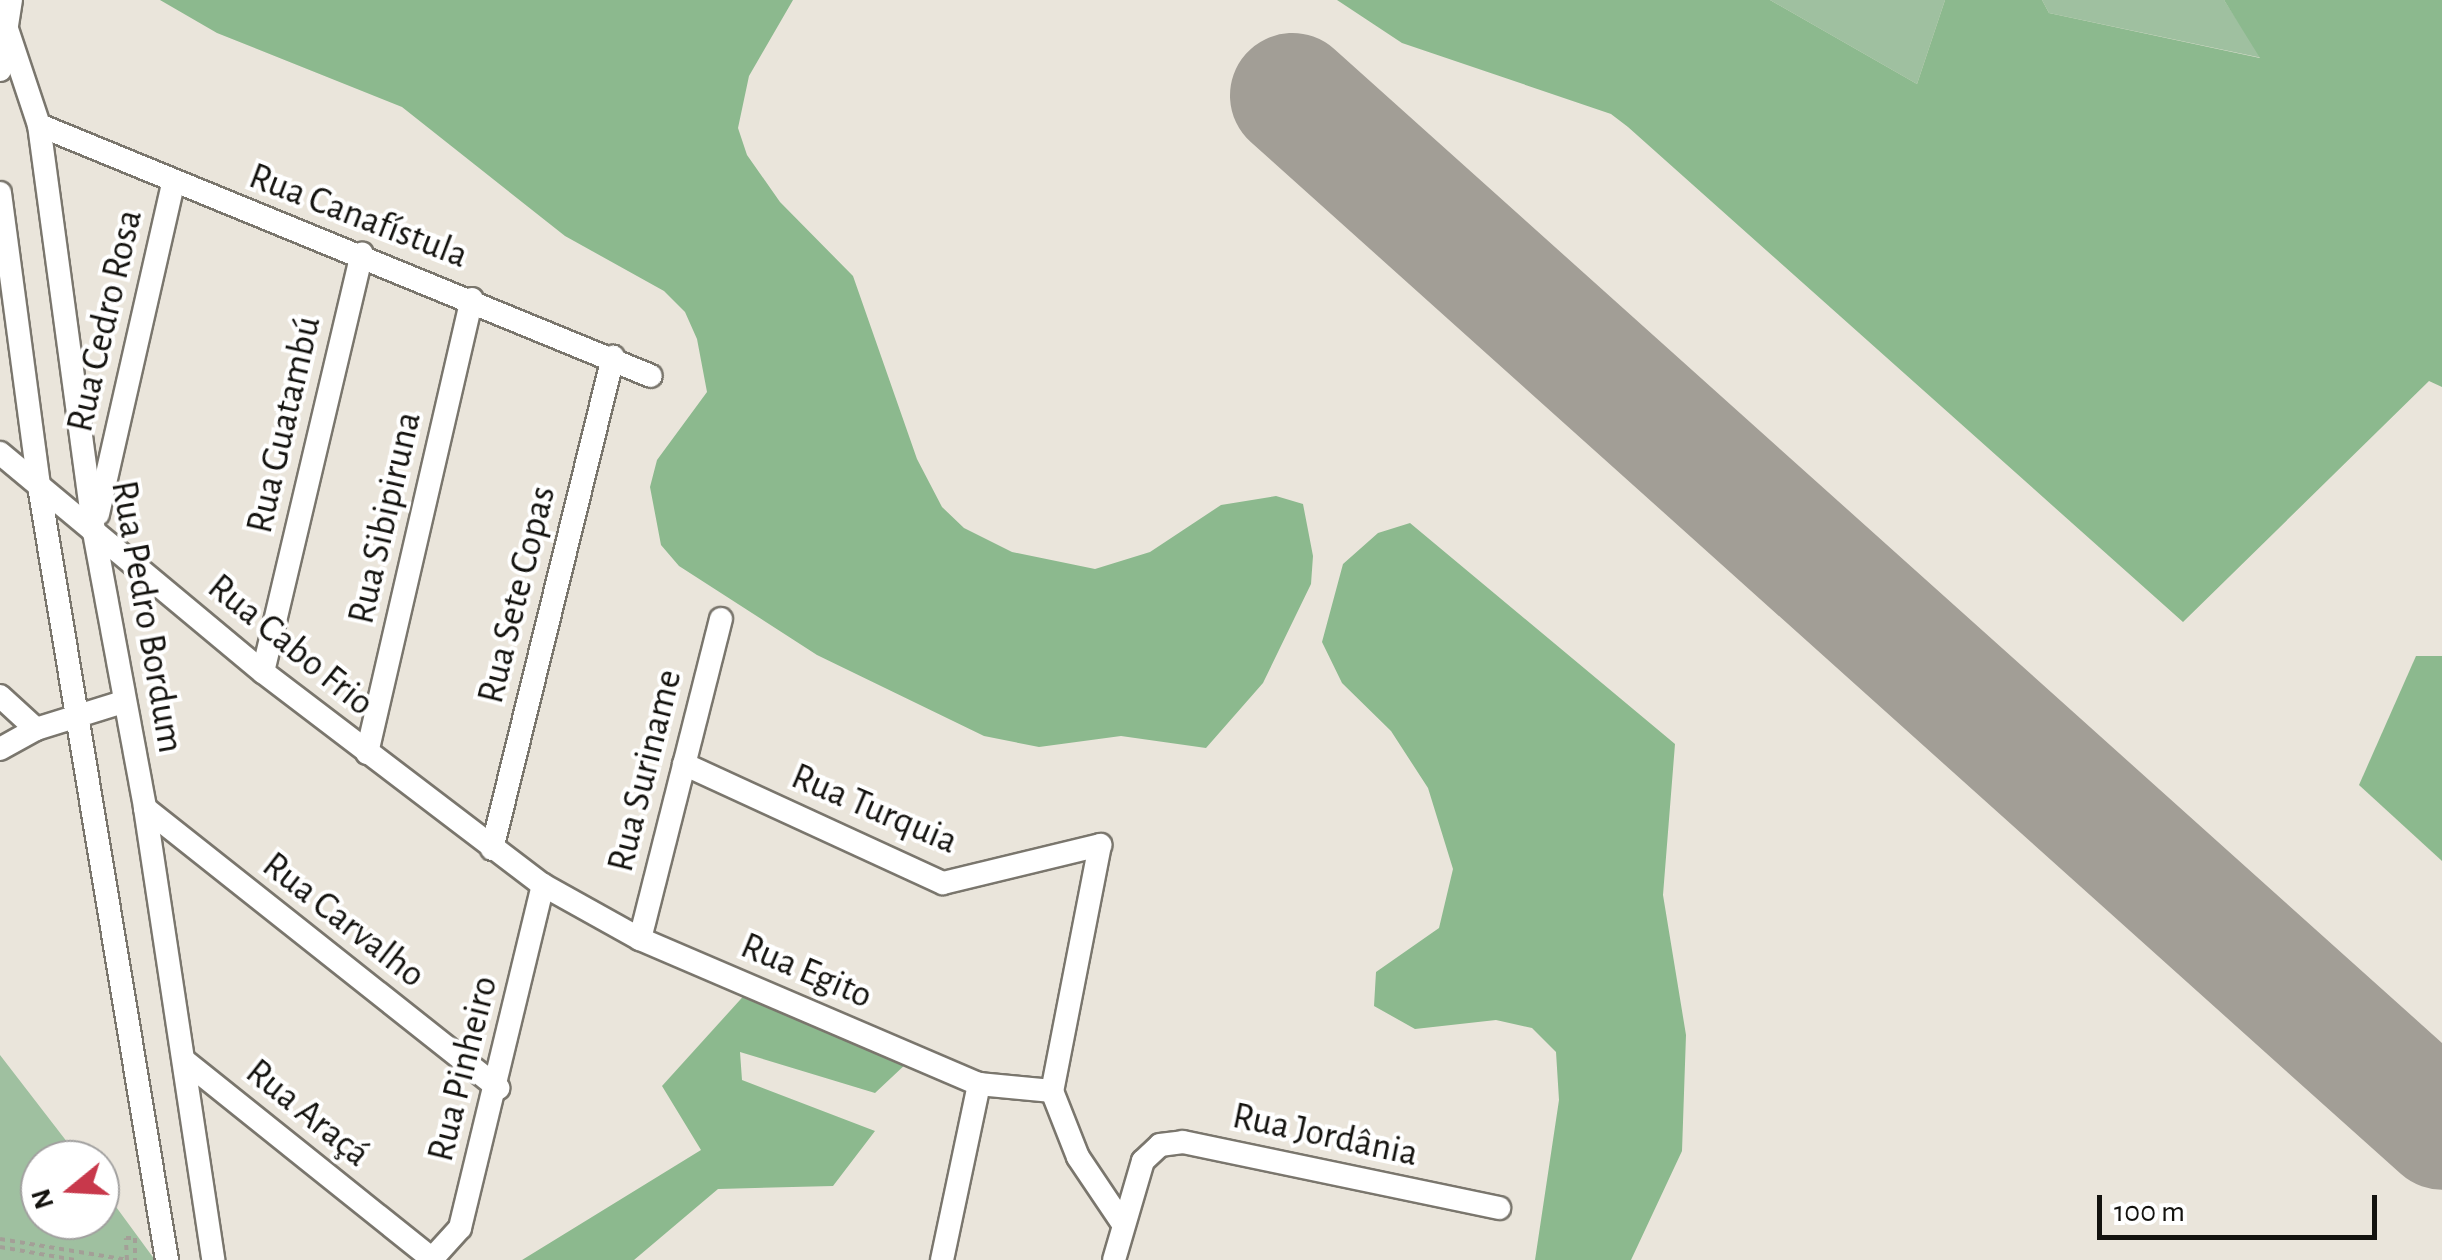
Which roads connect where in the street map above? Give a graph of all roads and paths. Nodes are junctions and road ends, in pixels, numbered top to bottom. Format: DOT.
graph roads {
  1 [pos="12,0"];
  2 [pos="4,34"];
  3 [pos="0,70"];
  4 [pos="39,125"];
  5 [pos="173,183"];
  6 [pos="0,192"];
  7 [pos="362,254"];
  8 [pos="472,299"];
  9 [pos="612,357"];
  10 [pos="652,376"];
  11 [pos="0,453"];
  12 [pos="39,486"];
  13 [pos="94,532"];
  14 [pos="721,619"];
  15 [pos="263,672"];
  16 [pos="0,696"];
  17 [pos="123,702"];
  18 [pos="78,714"];
  19 [pos="36,729"];
  20 [pos="0,749"];
  21 [pos="367,753"];
  22 [pos="684,764"];
  23 [pos="145,808"];
  24 [pos="492,848"];
  25 [pos="544,884"];
  26 [pos="640,940"];
  27 [pos="185,1061"];
  28 [pos="979,1084"];
  29 [pos="498,1088"];
  30 [pos="1052,1091"];
  31 [pos="196,1144"];
  32 [pos="152,1153"];
  33 [pos="1499,1208"];
  34 [pos="1121,1221"];
  35 [pos="0,1238"];
  36 [pos="0,1247"];
  37 [pos="75,1260"];
  38 [pos="127,1260"];
  39 [pos="135,1260"];
  40 [pos="168,1260"];
  41 [pos="213,1260"];
  42 [pos="432,1260"];
  43 [pos="942,1260"];
  44 [pos="1114,1260"];
  1 -- 2 [label="street"];
  2 -- 3 [label="street"];
  2 -- 4 [label="street, Rua Pedro Bordum"];
  4 -- 5 [label="street, Rua Canafístula"];
  4 -- 13 [label="street, Rua Pedro Bordum"];
  5 -- 7 [label="street, Rua Canafístula"];
  5 -- 13 [label="street, Rua Cedro Rosa"];
  6 -- 12 [label="street"];
  7 -- 8 [label="street, Rua Canafístula"];
  7 -- 15 [label="street, Rua Guatambú"];
  8 -- 9 [label="street, Rua Canafístula"];
  8 -- 21 [label="street, Rua Sibipiruna"];
  9 -- 10 [label="street, Rua Canafístula"];
  9 -- 24 [label="street, Rua Sete Copas"];
  11 -- 12 [label="street, Rua Cabo Frio"];
  12 -- 13 [label="street, Rua Cabo Frio"];
  12 -- 18 [label="street"];
  13 -- 15 [label="street, Rua Cabo Frio"];
  13 -- 17 [label="street, Rua Pedro Bordum"];
  14 -- 22 [label="street, Rua Suriname"];
  15 -- 21 [label="street, Rua Cabo Frio"];
  16 -- 19 [label="street"];
  17 -- 18 [label="street"];
  17 -- 23 [label="street, Rua Pedro Bordum"];
  18 -- 19 [label="street"];
  18 -- 32 [label="street"];
  19 -- 20 [label="street"];
  21 -- 24 [label="street, Rua Cabo Frio"];
  22 -- 26 [label="street, Rua Suriname"];
  22 -- 30 [label="street, Rua Turquia"];
  23 -- 27 [label="street, Rua Pedro Bordum"];
  23 -- 29 [label="street, Rua Carvalho"];
  24 -- 25 [label="street, Rua Cabo Frio"];
  25 -- 26 [label="street, Rua Egito"];
  25 -- 29 [label="street, Rua Pinheiro"];
  26 -- 28 [label="street, Rua Egito"];
  27 -- 31 [label="street, Rua Pedro Bordum"];
  27 -- 42 [label="street, Rua Araçá"];
  28 -- 30 [label="street, Rua Egito"];
  28 -- 43 [label="street"];
  29 -- 42 [label="street, Rua Pinheiro"];
  30 -- 34 [label="street"];
  31 -- 32 [label="street"];
  31 -- 41 [label="street, Rua Pedro Bordum"];
  32 -- 40 [label="street"];
  33 -- 34 [label="street, Rua Jordânia"];
  34 -- 44 [label="street"];
  35 -- 38 [label="path"];
  36 -- 37 [label="path"];
  38 -- 39 [label="path"];
}
